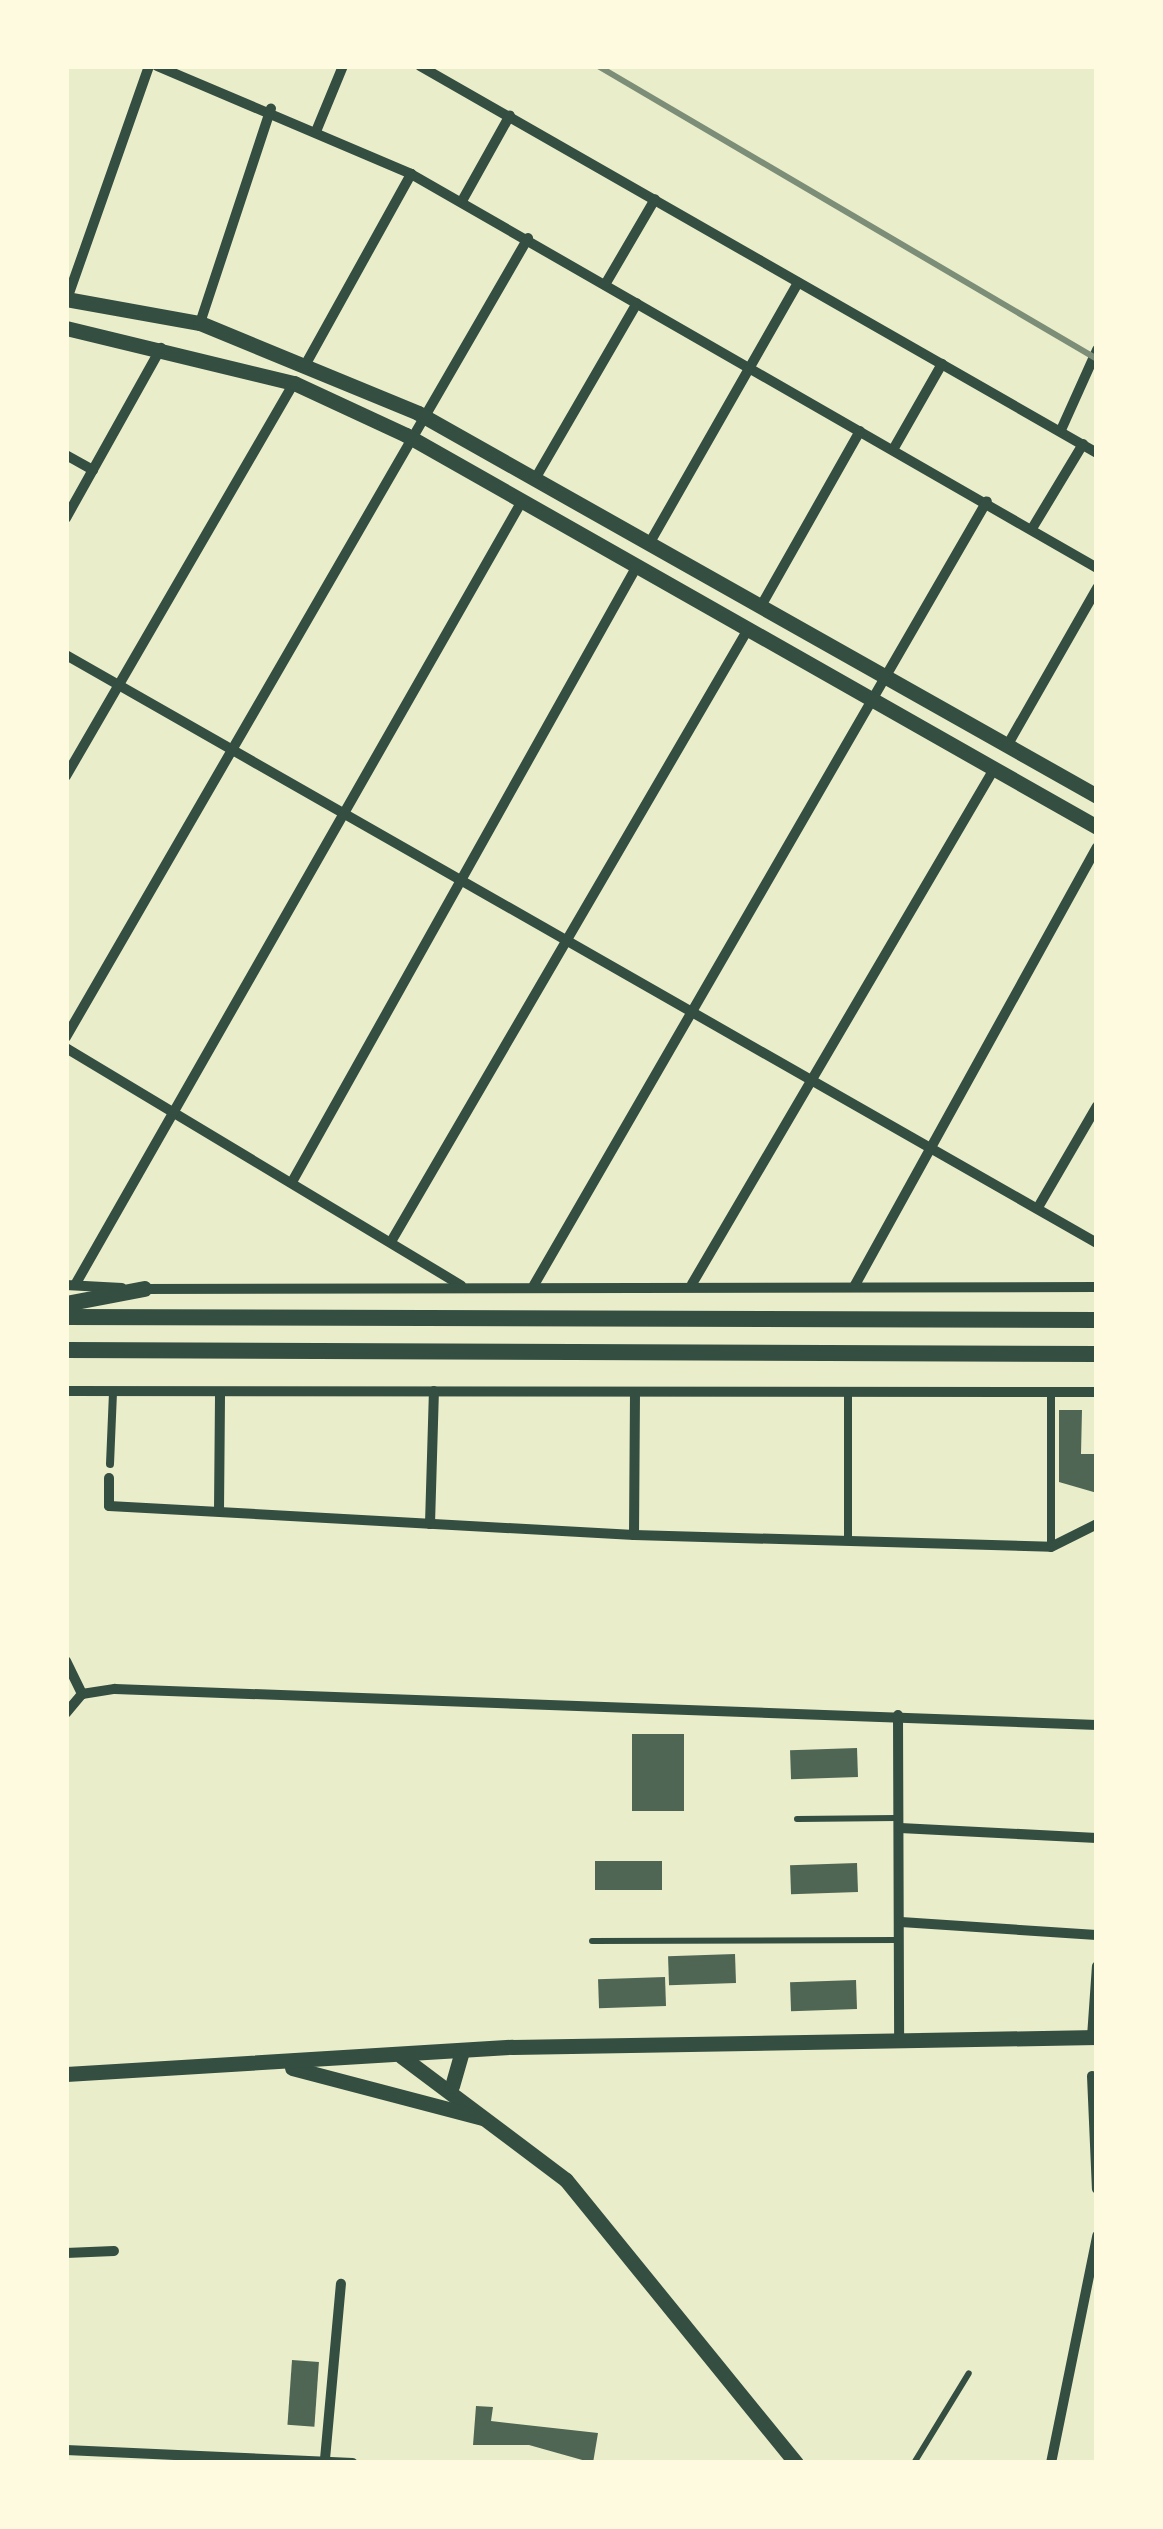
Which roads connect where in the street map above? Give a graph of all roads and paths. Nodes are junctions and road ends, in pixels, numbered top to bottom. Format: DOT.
graph roads {
  1 [pos="343,66"];
  2 [pos="420,66"];
  3 [pos="159,67"];
  4 [pos="271,108"];
  5 [pos="510,115"];
  6 [pos="317,129"];
  7 [pos="411,173"];
  8 [pos="655,199"];
  9 [pos="462,202"];
  10 [pos="528,238"];
  11 [pos="606,283"];
  12 [pos="797,283"];
  13 [pos="67,299"];
  14 [pos="637,303"];
  15 [pos="200,323"];
  16 [pos="66,328"];
  17 [pos="163,345"];
  18 [pos="1097,350"];
  19 [pos="308,360"];
  20 [pos="941,364"];
  21 [pos="747,369"];
  22 [pos="294,383"];
  23 [pos="418,413"];
  24 [pos="1061,430"];
  25 [pos="860,431"];
  26 [pos="406,435"];
  27 [pos="1082,445"];
  28 [pos="894,448"];
  29 [pos="1097,453"];
  30 [pos="66,454"];
  31 [pos="93,470"];
  32 [pos="535,478"];
  33 [pos="522,501"];
  34 [pos="987,501"];
  35 [pos="66,518"];
  36 [pos="1033,527"];
  37 [pos="649,544"];
  38 [pos="637,566"];
  39 [pos="1097,568"];
  40 [pos="1097,588"];
  41 [pos="760,606"];
  42 [pos="748,628"];
  43 [pos="66,655"];
  44 [pos="882,675"];
  45 [pos="117,686"];
  46 [pos="868,698"];
  47 [pos="1007,746"];
  48 [pos="232,749"];
  49 [pos="994,769"];
  50 [pos="66,776"];
  51 [pos="1097,796"];
  52 [pos="341,813"];
  53 [pos="1097,827"];
  54 [pos="1097,847"];
  55 [pos="457,877"];
  56 [pos="569,940"];
  57 [pos="692,1010"];
  58 [pos="66,1037"];
  59 [pos="66,1048"];
  60 [pos="814,1078"];
  61 [pos="1097,1106"];
  62 [pos="174,1112"];
  63 [pos="931,1138"];
  64 [pos="292,1181"];
  65 [pos="1040,1204"];
  66 [pos="392,1240"];
  67 [pos="1097,1243"];
  68 [pos="692,1284"];
  69 [pos="71,1285"];
  70 [pos="533,1285"];
  71 [pos="855,1286"];
  72 [pos="464,1287"];
  73 [pos="1097,1288"];
  74 [pos="145,1289"];
  75 [pos="66,1304"];
  76 [pos="66,1317"];
  77 [pos="1097,1320"];
  78 [pos="66,1350"];
  79 [pos="1097,1354"];
  80 [pos="66,1391"];
  81 [pos="113,1391"];
  82 [pos="434,1391"];
  83 [pos="220,1392"];
  84 [pos="1051,1392"];
  85 [pos="1097,1392"];
  86 [pos="848,1393"];
  87 [pos="635,1394"];
  88 [pos="110,1464"];
  89 [pos="109,1478"];
  90 [pos="219,1511"];
  91 [pos="430,1524"];
  92 [pos="1097,1524"];
  93 [pos="634,1535"];
  94 [pos="848,1540"];
  95 [pos="1051,1546"];
  96 [pos="66,1661"];
  97 [pos="82,1694"];
  98 [pos="66,1713"];
  99 [pos="898,1715"];
  100 [pos="1097,1725"];
  101 [pos="797,1819"];
  102 [pos="900,1823"];
  103 [pos="1097,1838"];
  104 [pos="901,1922"];
  105 [pos="1097,1935"];
  106 [pos="901,1940"];
  107 [pos="592,1941"];
  108 [pos="1097,1966"];
  109 [pos="899,2037"];
  110 [pos="1094,2037"];
  111 [pos="462,2050"];
  112 [pos="399,2054"];
  113 [pos="254,2064"];
  114 [pos="66,2074"];
  115 [pos="1092,2076"];
  116 [pos="452,2086"];
  117 [pos="500,2125"];
  118 [pos="1097,2189"];
  119 [pos="1097,2236"];
  120 [pos="114,2251"];
  121 [pos="66,2254"];
  122 [pos="341,2284"];
  123 [pos="969,2373"];
  124 [pos="66,2450"];
  125 [pos="325,2458"];
  126 [pos="353,2463"];
  127 [pos="796,2463"];
  128 [pos="914,2463"];
  129 [pos="1052,2463"];
  1 -- 6 [label="street"];
  2 -- 5 [label="street"];
  3 -- 4 [label="street"];
  3 -- 13 [label="street"];
  4 -- 6 [label="street"];
  4 -- 15 [label="street"];
  5 -- 8 [label="street"];
  5 -- 9 [label="street"];
  6 -- 7 [label="street"];
  7 -- 9 [label="street"];
  7 -- 19 [label="street"];
  8 -- 11 [label="street"];
  8 -- 12 [label="street"];
  9 -- 10 [label="street"];
  10 -- 11 [label="street"];
  10 -- 23 [label="street"];
  11 -- 14 [label="street"];
  12 -- 20 [label="street"];
  12 -- 21 [label="street"];
  13 -- 15 [label="main road"];
  14 -- 21 [label="street"];
  14 -- 32 [label="street"];
  15 -- 19 [label="main road"];
  16 -- 17 [label="main road"];
  17 -- 22 [label="main road"];
  17 -- 31 [label="street"];
  18 -- 24 [label="street"];
  19 -- 23 [label="main road"];
  20 -- 24 [label="street"];
  20 -- 28 [label="street"];
  21 -- 25 [label="street"];
  21 -- 37 [label="street"];
  22 -- 26 [label="main road"];
  22 -- 45 [label="street"];
  23 -- 26 [label="street"];
  23 -- 32 [label="main road"];
  24 -- 27 [label="street"];
  25 -- 28 [label="street"];
  25 -- 41 [label="street"];
  26 -- 33 [label="main road"];
  26 -- 48 [label="street"];
  27 -- 29 [label="street"];
  27 -- 36 [label="street"];
  28 -- 34 [label="street"];
  30 -- 31 [label="street"];
  31 -- 35 [label="street"];
  32 -- 37 [label="main road"];
  33 -- 38 [label="main road"];
  33 -- 52 [label="street"];
  34 -- 36 [label="street"];
  34 -- 44 [label="street"];
  36 -- 39 [label="street"];
  37 -- 41 [label="main road"];
  38 -- 42 [label="main road"];
  38 -- 55 [label="street"];
  40 -- 47 [label="street"];
  41 -- 44 [label="main road"];
  42 -- 46 [label="main road"];
  42 -- 56 [label="street"];
  43 -- 45 [label="street"];
  44 -- 46 [label="street"];
  44 -- 47 [label="main road"];
  45 -- 48 [label="street"];
  45 -- 50 [label="street"];
  46 -- 49 [label="main road"];
  46 -- 57 [label="street"];
  47 -- 51 [label="main road"];
  48 -- 52 [label="street"];
  48 -- 58 [label="street"];
  49 -- 53 [label="main road"];
  49 -- 60 [label="street"];
  52 -- 55 [label="street"];
  52 -- 62 [label="street"];
  54 -- 63 [label="street"];
  55 -- 56 [label="street"];
  55 -- 64 [label="street"];
  56 -- 57 [label="street"];
  56 -- 66 [label="street"];
  57 -- 60 [label="street"];
  57 -- 70 [label="street"];
  59 -- 62 [label="street"];
  60 -- 63 [label="street"];
  60 -- 68 [label="street"];
  61 -- 65 [label="street"];
  62 -- 64 [label="street"];
  62 -- 69 [label="street"];
  63 -- 65 [label="street"];
  63 -- 71 [label="street"];
  64 -- 66 [label="street"];
  65 -- 67 [label="street"];
  66 -- 72 [label="street"];
  68 -- 70 [label="street"];
  68 -- 71 [label="street"];
  69 -- 74 [label="street"];
  70 -- 72 [label="street"];
  71 -- 73 [label="street"];
  72 -- 74 [label="street"];
  74 -- 75 [label="main road"];
  76 -- 77 [label="main road"];
  78 -- 79 [label="main road"];
  80 -- 81 [label="street"];
  81 -- 83 [label="street"];
  81 -- 88 [label="street"];
  82 -- 83 [label="street"];
  82 -- 87 [label="street"];
  82 -- 91 [label="street"];
  83 -- 90 [label="street"];
  84 -- 85 [label="street"];
  84 -- 86 [label="street"];
  84 -- 95 [label="street"];
  86 -- 87 [label="street"];
  86 -- 94 [label="street"];
  87 -- 93 [label="street"];
  89 -- 90 [label="street"];
  90 -- 91 [label="street"];
  91 -- 93 [label="street"];
  92 -- 95 [label="street"];
  93 -- 94 [label="street"];
  94 -- 95 [label="street"];
  96 -- 97 [label="street"];
  97 -- 98 [label="street"];
  97 -- 99 [label="street"];
  99 -- 100 [label="street"];
  99 -- 102 [label="street"];
  101 -- 102 [label="lane"];
  102 -- 103 [label="street"];
  102 -- 104 [label="street"];
  104 -- 105 [label="street"];
  104 -- 106 [label="street"];
  106 -- 107 [label="lane"];
  106 -- 109 [label="street"];
  108 -- 110 [label="street"];
  109 -- 110 [label="main road"];
  109 -- 111 [label="main road"];
  111 -- 112 [label="main road"];
  111 -- 116 [label="main road"];
  112 -- 113 [label="main road"];
  112 -- 116 [label="main road"];
  113 -- 114 [label="main road"];
  113 -- 117 [label="main road"];
  115 -- 118 [label="street"];
  116 -- 117 [label="main road"];
  117 -- 127 [label="main road"];
  119 -- 129 [label="street"];
  120 -- 121 [label="street"];
  122 -- 125 [label="street"];
  123 -- 128 [label="lane"];
  124 -- 125 [label="street"];
  125 -- 126 [label="street"];
}
